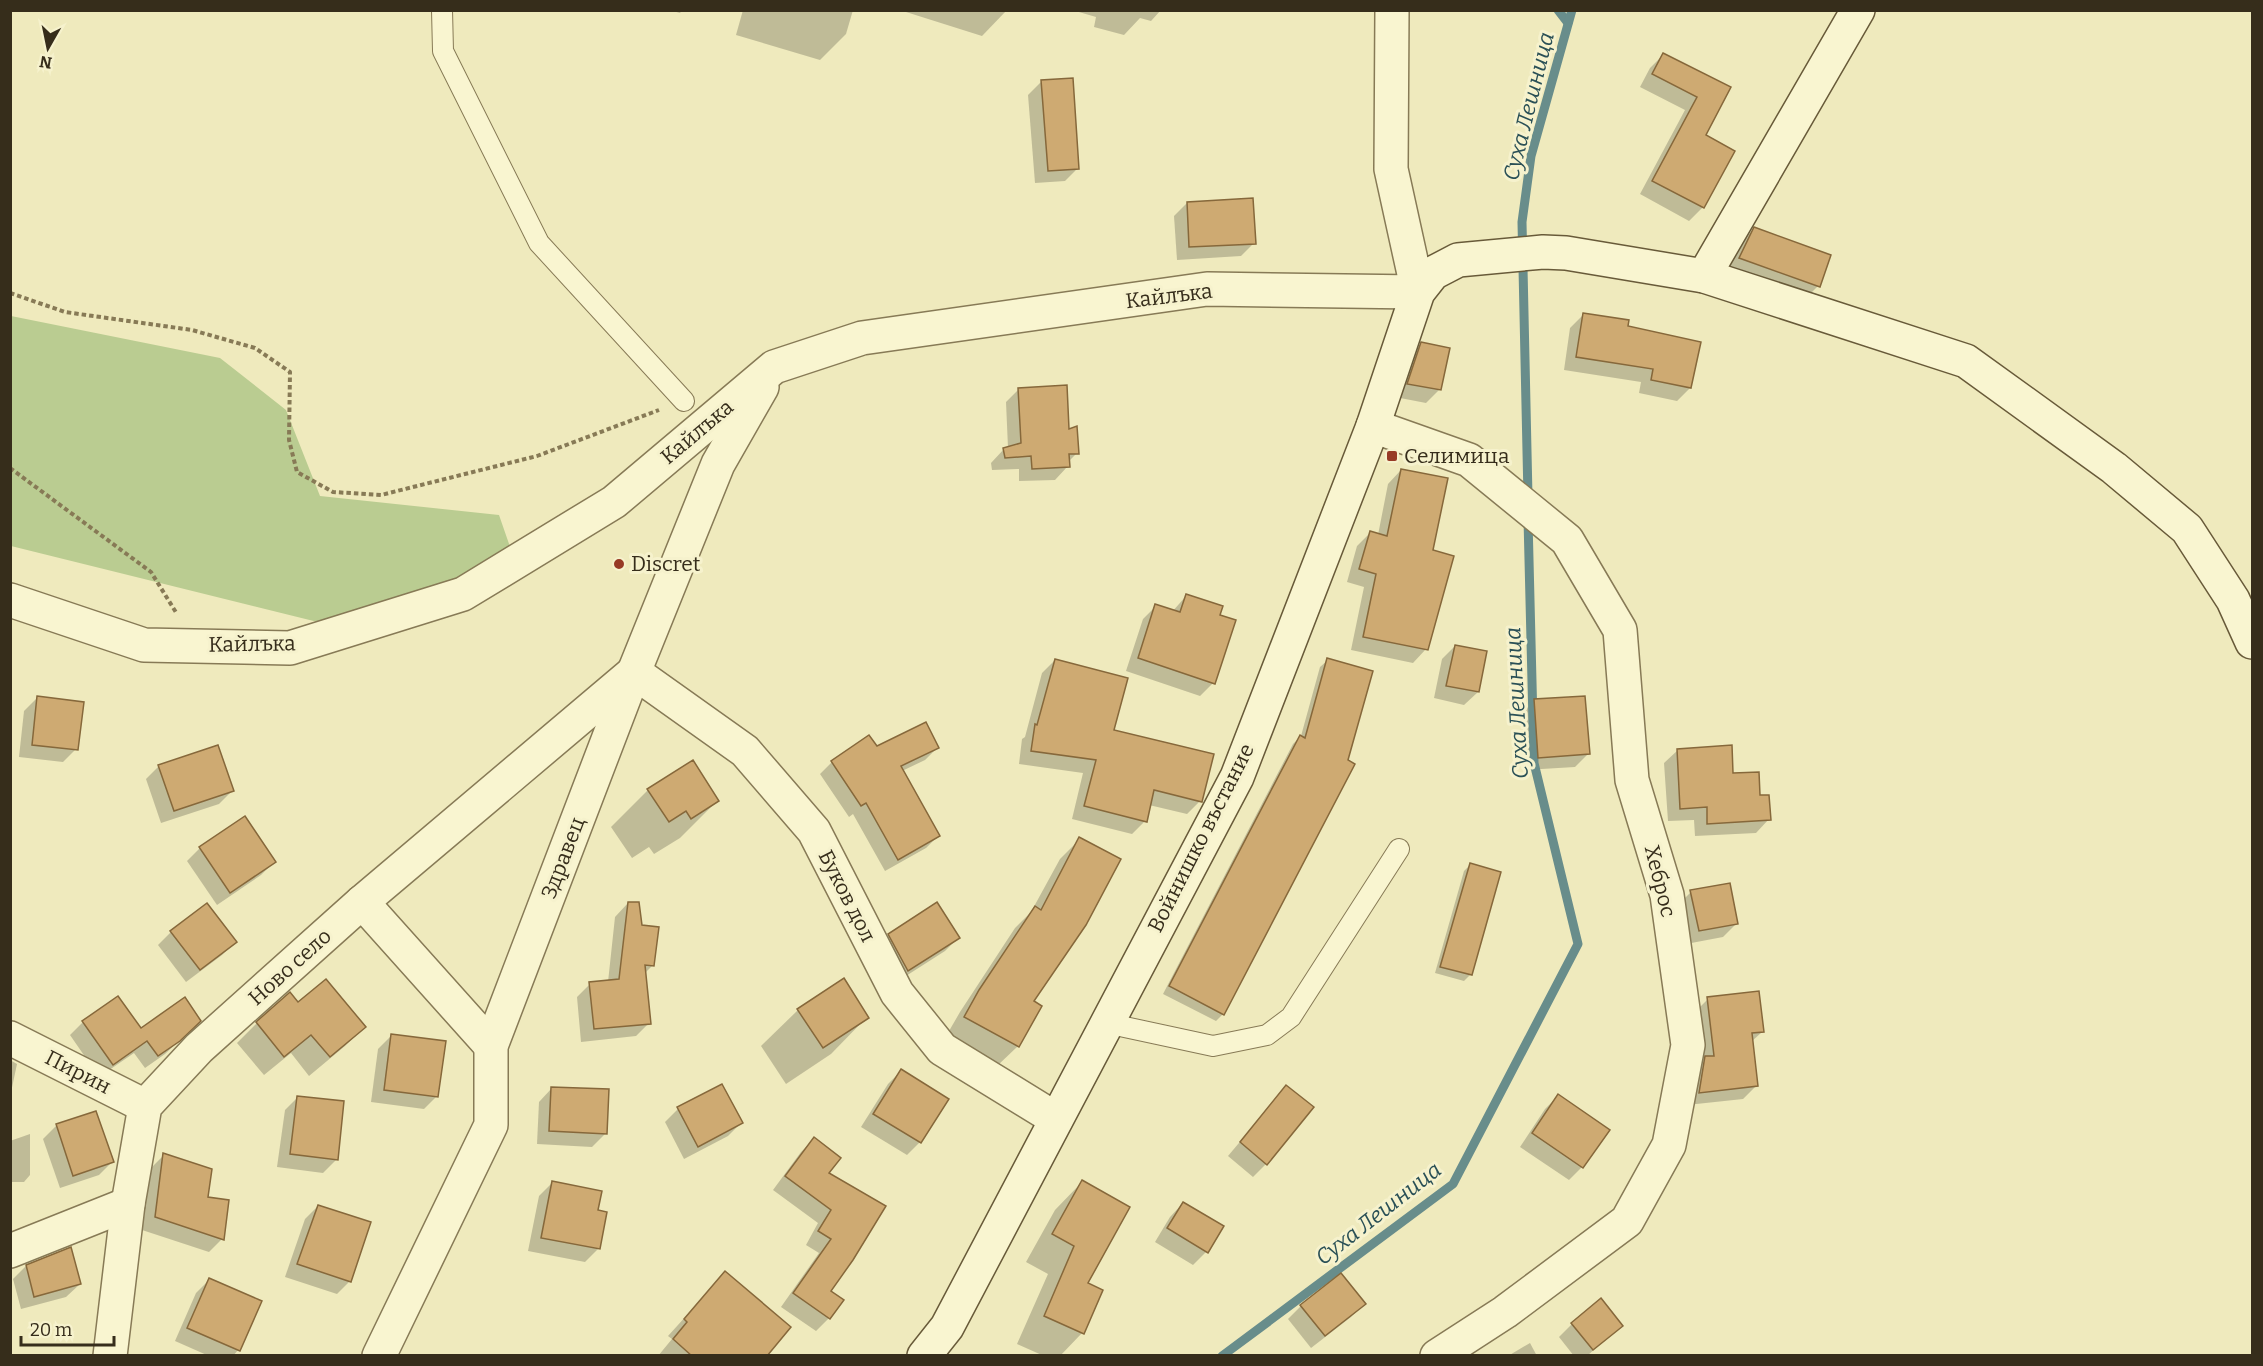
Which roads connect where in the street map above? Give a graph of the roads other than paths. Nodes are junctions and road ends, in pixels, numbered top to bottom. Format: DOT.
graph roads {
  1 [pos="442,10"];
  2 [pos="1392,10"];
  3 [pos="1858,10"];
  4 [pos="1704,276"];
  5 [pos="1418,292"];
  6 [pos="774,367"];
  7 [pos="684,401"];
  8 [pos="1373,426"];
  9 [pos="10,600"];
  10 [pos="2253,642"];
  11 [pos="634,672"];
  12 [pos="1399,849"];
  13 [pos="362,902"];
  14 [pos="1107,1023"];
  15 [pos="10,1038"];
  16 [pos="491,1046"];
  17 [pos="145,1106"];
  18 [pos="1056,1119"];
  19 [pos="128,1204"];
  20 [pos="10,1251"];
  21 [pos="110,1356"];
  22 [pos="379,1356"];
  23 [pos="924,1356"];
  24 [pos="1437,1356"];
  1 -- 7 [label="lane"];
  2 -- 5 [label="street"];
  3 -- 4 [label="street"];
  4 -- 5 [label="street, Войнишко въстание"];
  4 -- 10 [label="street, Войнишко въстание"];
  5 -- 6 [label="street, Кайлъка"];
  5 -- 8 [label="street, Войнишко въстание"];
  6 -- 9 [label="street, Кайлъка"];
  6 -- 11 [label="street, Здравец"];
  8 -- 14 [label="street, Войнишко въстание"];
  8 -- 24 [label="street, Хеброс"];
  11 -- 13 [label="street, Ново село"];
  11 -- 16 [label="street, Здравец"];
  11 -- 18 [label="street, Буков дол"];
  12 -- 14 [label="lane"];
  13 -- 16 [label="street"];
  13 -- 17 [label="street, Ново село"];
  14 -- 18 [label="street, Войнишко въстание"];
  15 -- 17 [label="street, Пирин"];
  16 -- 22 [label="street, Здравец"];
  17 -- 19 [label="street"];
  18 -- 23 [label="street, Войнишко въстание"];
  19 -- 20 [label="street"];
  19 -- 21 [label="street"];
}
